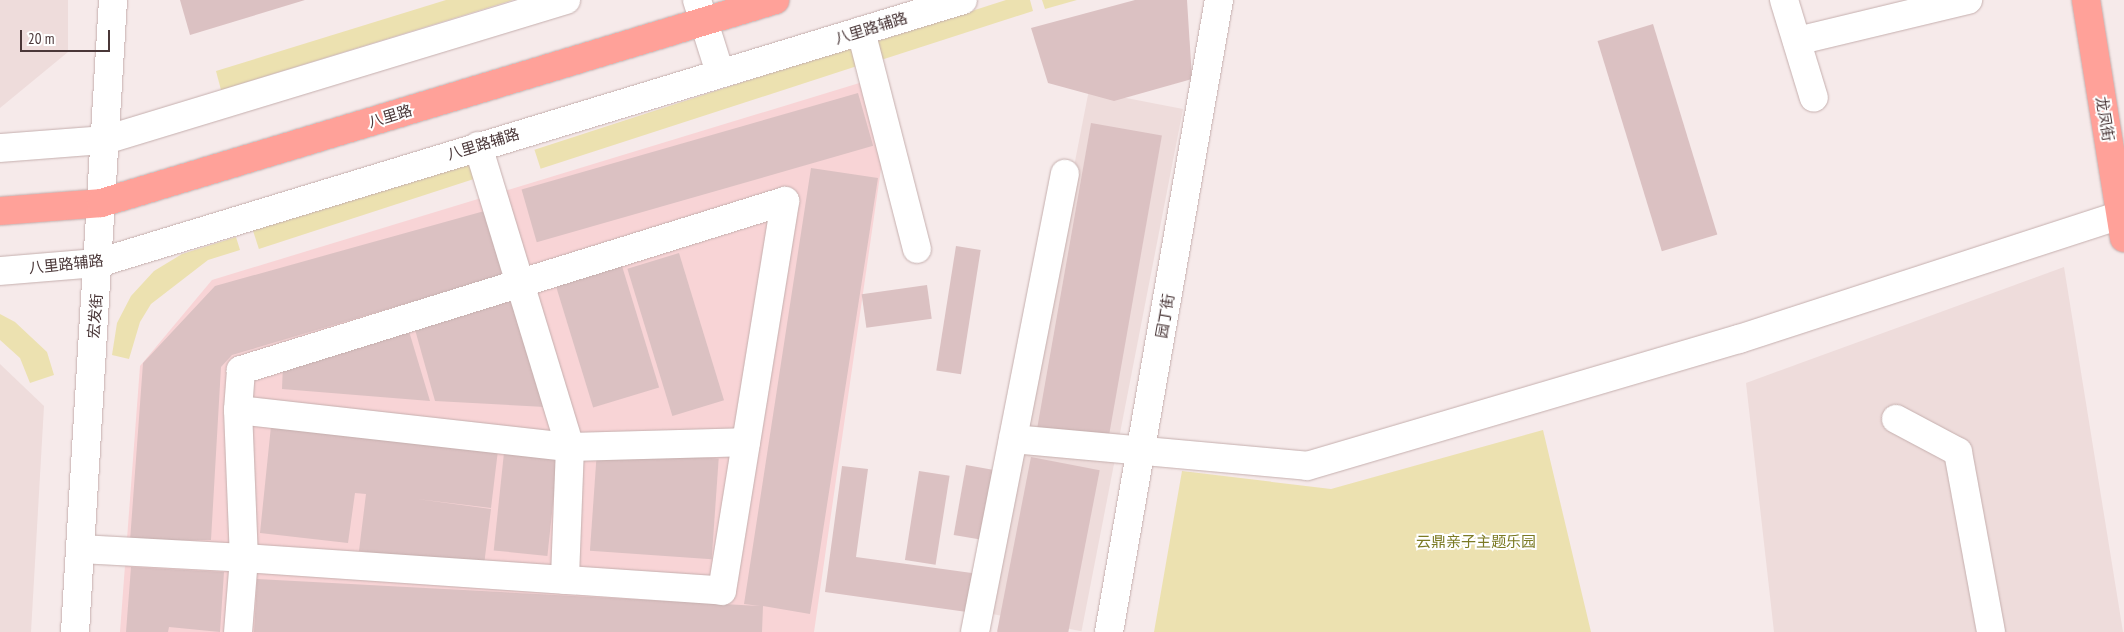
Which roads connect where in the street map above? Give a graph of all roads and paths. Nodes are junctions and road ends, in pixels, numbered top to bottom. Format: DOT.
graph roads {
  1 [pos="113,0"];
  2 [pos="566,0"];
  3 [pos="775,0"];
  4 [pos="963,0"];
  5 [pos="1219,0"];
  6 [pos="1784,0"];
  7 [pos="1968,0"];
  8 [pos="2086,0"];
  9 [pos="701,11"];
  10 [pos="861,30"];
  11 [pos="1797,41"];
  12 [pos="720,73"];
  13 [pos="1814,98"];
  14 [pos="105,140"];
  15 [pos="478,146"];
  16 [pos="0,148"];
  17 [pos="1065,174"];
  18 [pos="101,202"];
  19 [pos="0,211"];
  20 [pos="2122,227"];
  21 [pos="917,249"];
  22 [pos="98,263"];
  23 [pos="0,271"];
  24 [pos="520,283"];
  25 [pos="238,410"];
  26 [pos="1896,419"];
  27 [pos="1013,439"];
  28 [pos="746,442"];
  29 [pos="570,447"];
  30 [pos="1142,449"];
  31 [pos="80,550"];
  32 [pos="244,558"];
  33 [pos="565,580"];
  34 [pos="75,632"];
  35 [pos="238,632"];
  36 [pos="975,632"];
  37 [pos="1109,632"];
  38 [pos="1991,632"];
  1 -- 14 [label="street, 宏发街"];
  2 -- 14 [label="street"];
  3 -- 9 [label="main road, 八里路"];
  4 -- 10 [label="street, 八里路辅路"];
  5 -- 30 [label="street, 园丁街"];
  6 -- 11 [label="street"];
  7 -- 11 [label="street"];
  8 -- 20 [label="main road, 龙凤街"];
  9 -- 12 [label="street"];
  9 -- 18 [label="main road, 八里路"];
  10 -- 12 [label="street, 八里路辅路"];
  10 -- 21 [label="street"];
  11 -- 13 [label="street"];
  12 -- 15 [label="street, 八里路辅路"];
  14 -- 16 [label="street"];
  14 -- 18 [label="street, 宏发街"];
  15 -- 22 [label="street, 八里路辅路"];
  15 -- 24 [label="street"];
  17 -- 27 [label="street"];
  18 -- 19 [label="main road, 八里路"];
  18 -- 22 [label="street, 宏发街"];
  20 -- 30 [label="street"];
  22 -- 23 [label="street, 八里路辅路"];
  22 -- 31 [label="street, 宏发街"];
  24 -- 25 [label="street"];
  24 -- 28 [label="street"];
  24 -- 29 [label="street"];
  25 -- 29 [label="street"];
  25 -- 32 [label="street"];
  26 -- 38 [label="street"];
  27 -- 30 [label="street"];
  27 -- 36 [label="street"];
  28 -- 29 [label="street"];
  28 -- 33 [label="street"];
  29 -- 33 [label="street"];
  30 -- 37 [label="street, 园丁街"];
  31 -- 32 [label="street"];
  31 -- 34 [label="street, 宏发街"];
  32 -- 33 [label="street"];
  32 -- 35 [label="street"];
}
